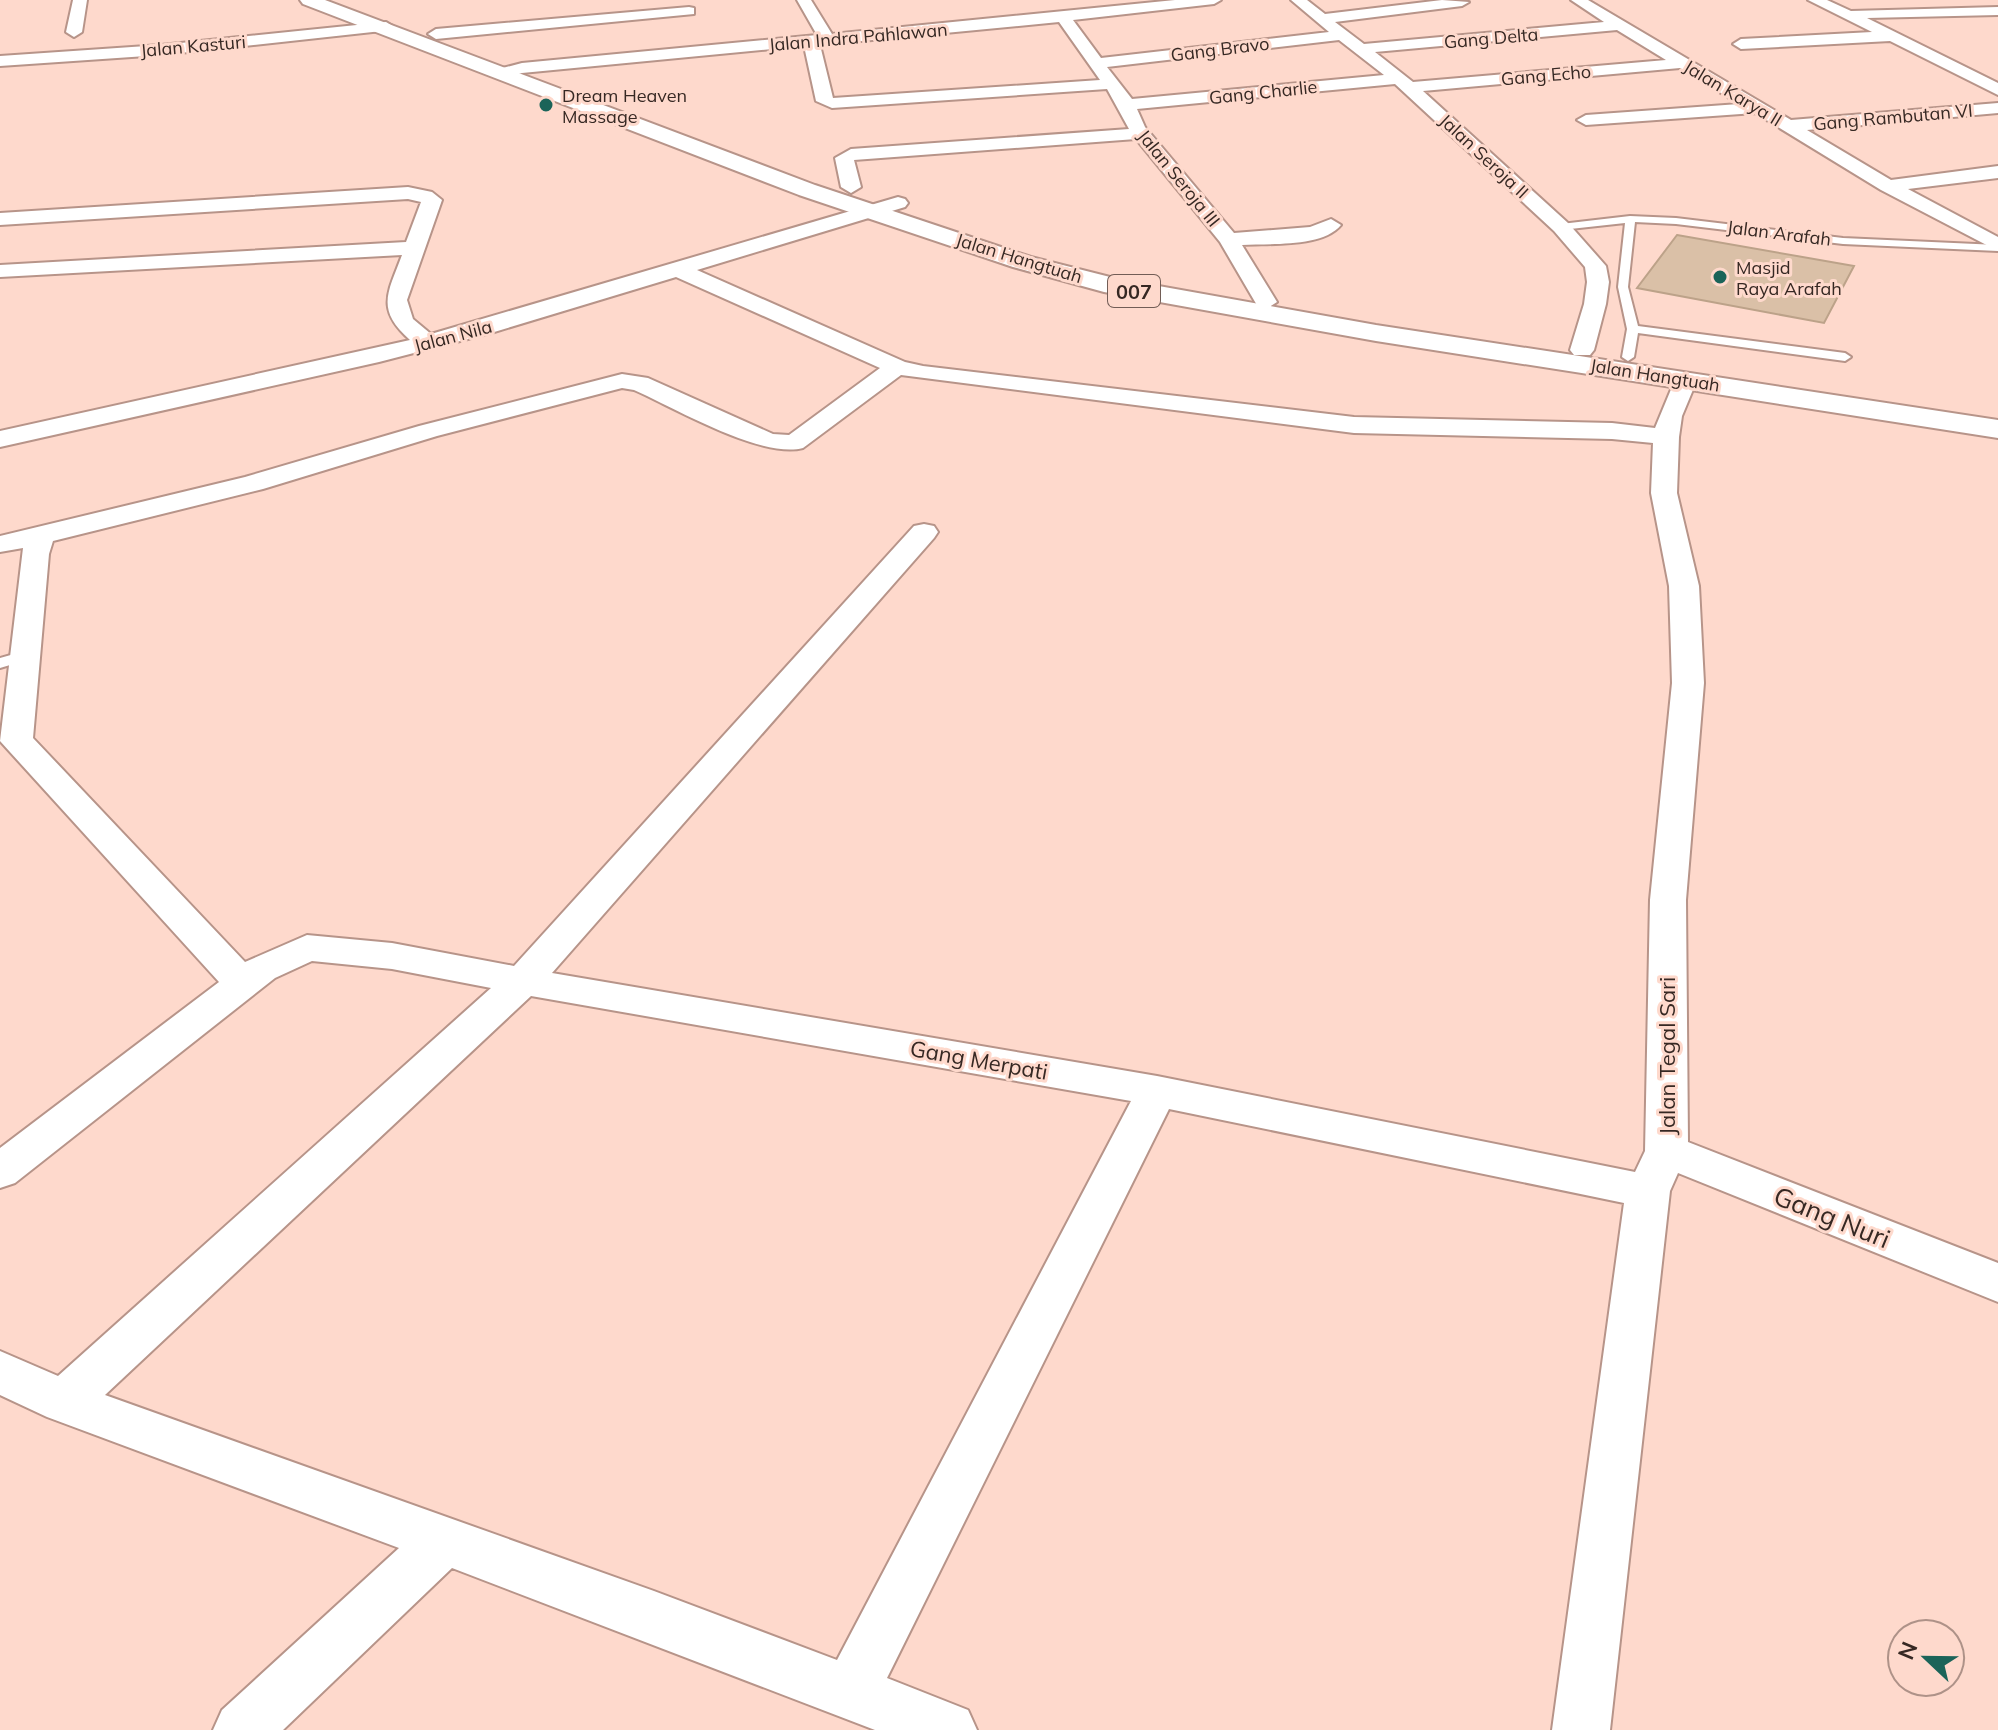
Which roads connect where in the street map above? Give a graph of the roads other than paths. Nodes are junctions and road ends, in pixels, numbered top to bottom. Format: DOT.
graph roads {
  1 [pos="80,0"];
  2 [pos="309,0"];
  3 [pos="347,0"];
  4 [pos="804,0"];
  5 [pos="1088,0"];
  6 [pos="1214,0"];
  7 [pos="1298,0"];
  8 [pos="1578,0"];
  9 [pos="1815,0"];
  10 [pos="1462,2"];
  11 [pos="1998,11"];
  12 [pos="1102,13"];
  13 [pos="1850,14"];
  14 [pos="1063,17"];
  15 [pos="1321,19"];
  16 [pos="692,25"];
  17 [pos="1622,25"];
  18 [pos="386,27"];
  19 [pos="74,32"];
  20 [pos="436,34"];
  21 [pos="1343,35"];
  22 [pos="1893,36"];
  23 [pos="819,40"];
  24 [pos="1741,44"];
  25 [pos="1361,49"];
  26 [pos="0,61"];
  27 [pos="1097,63"];
  28 [pos="1682,63"];
  29 [pos="512,71"];
  30 [pos="1404,83"];
  31 [pos="1111,84"];
  32 [pos="1998,90"];
  33 [pos="1127,105"];
  34 [pos="1758,108"];
  35 [pos="1998,108"];
  36 [pos="1586,120"];
  37 [pos="1789,126"];
  38 [pos="1143,133"];
  39 [pos="1998,172"];
  40 [pos="1888,186"];
  41 [pos="851,187"];
  42 [pos="887,207"];
  43 [pos="0,219"];
  44 [pos="1630,219"];
  45 [pos="1331,225"];
  46 [pos="1561,227"];
  47 [pos="1229,240"];
  48 [pos="1998,246"];
  49 [pos="415,248"];
  50 [pos="677,269"];
  51 [pos="0,271"];
  52 [pos="1266,302"];
  53 [pos="1382,327"];
  54 [pos="1633,329"];
  55 [pos="427,343"];
  56 [pos="1582,350"];
  57 [pos="1628,357"];
  58 [pos="1845,357"];
  59 [pos="897,367"];
  60 [pos="1685,380"];
  61 [pos="1998,414"];
  62 [pos="1998,429"];
  63 [pos="1666,437"];
  64 [pos="0,439"];
  65 [pos="924,532"];
  66 [pos="41,536"];
  67 [pos="0,544"];
  68 [pos="13,660"];
  69 [pos="523,981"];
  70 [pos="242,983"];
  71 [pos="1157,1091"];
  72 [pos="1667,1151"];
  73 [pos="0,1171"];
  74 [pos="1648,1191"];
  75 [pos="1998,1283"];
  76 [pos="0,1372"];
  77 [pos="64,1402"];
  78 [pos="444,1541"];
  79 [pos="850,1693"];
  80 [pos="242,1730"];
  81 [pos="948,1730"];
  82 [pos="1581,1730"];
  1 -- 19 [label="street"];
  2 -- 18 [label="highway, Jalan Hangtuah / 007"];
  3 -- 20 [label="highway, Jalan Hangtuah / 007"];
  4 -- 23 [label="street"];
  5 -- 12 [label="street"];
  6 -- 12 [label="street, Jalan Indra Pahlawan"];
  7 -- 15 [label="street, Jalan Seroja II"];
  8 -- 17 [label="street, Jalan Karya II"];
  9 -- 13 [label="street"];
  10 -- 15 [label="street"];
  11 -- 13 [label="street"];
  12 -- 14 [label="street, Jalan Indra Pahlawan"];
  13 -- 22 [label="street"];
  14 -- 23 [label="street, Jalan Indra Pahlawan"];
  14 -- 27 [label="street, Jalan Seroja III"];
  15 -- 21 [label="street, Jalan Seroja II"];
  16 -- 20 [label="street"];
  16 -- 23 [label="street, Jalan Indra Pahlawan"];
  16 -- 29 [label="street, Jalan Indra Pahlawan"];
  17 -- 25 [label="street, Gang Delta"];
  17 -- 28 [label="street, Jalan Karya II"];
  18 -- 26 [label="street, Jalan Kasturi"];
  18 -- 29 [label="highway, Jalan Hangtuah / 007"];
  20 -- 29 [label="highway, Jalan Hangtuah / 007"];
  21 -- 25 [label="street, Jalan Seroja II"];
  21 -- 27 [label="street, Gang Bravo"];
  22 -- 24 [label="street"];
  22 -- 32 [label="street"];
  23 -- 31 [label="street"];
  25 -- 30 [label="street, Jalan Seroja II"];
  27 -- 31 [label="street, Jalan Seroja III"];
  28 -- 30 [label="street, Gang Echo"];
  28 -- 34 [label="street, Jalan Karya II"];
  29 -- 41 [label="highway, Jalan Hangtuah / 007"];
  29 -- 42 [label="highway, Jalan Hangtuah / 007"];
  30 -- 33 [label="street, Gang Charlie"];
  30 -- 46 [label="street, Jalan Seroja II"];
  31 -- 33 [label="street, Jalan Seroja III"];
  33 -- 38 [label="street, Jalan Seroja III"];
  34 -- 36 [label="street"];
  34 -- 37 [label="street, Jalan Karya II"];
  35 -- 37 [label="street, Gang Rambutan VI"];
  37 -- 40 [label="street, Jalan Karya II"];
  38 -- 41 [label="street"];
  38 -- 47 [label="street, Jalan Seroja III"];
  39 -- 40 [label="street"];
  40 -- 48 [label="street, Jalan Karya II"];
  41 -- 42 [label="highway, Jalan Hangtuah / 007"];
  42 -- 50 [label="street, Jalan Nila"];
  42 -- 52 [label="highway, Jalan Hangtuah / 007"];
  42 -- 53 [label="highway, Jalan Hangtuah / 007"];
  43 -- 49 [label="street"];
  44 -- 46 [label="lane, Jalan Arafah"];
  44 -- 48 [label="lane, Jalan Arafah"];
  44 -- 54 [label="lane"];
  45 -- 47 [label="street"];
  46 -- 56 [label="street, Jalan Seroja II"];
  47 -- 52 [label="street, Jalan Seroja III"];
  49 -- 51 [label="street"];
  49 -- 55 [label="street"];
  50 -- 55 [label="street, Jalan Nila"];
  50 -- 59 [label="street"];
  52 -- 53 [label="highway, Jalan Hangtuah / 007"];
  53 -- 56 [label="highway, Jalan Hangtuah / 007"];
  53 -- 60 [label="highway, Jalan Hangtuah / 007"];
  54 -- 57 [label="lane"];
  54 -- 58 [label="lane"];
  55 -- 64 [label="street, Jalan Nila"];
  56 -- 57 [label="highway, Jalan Hangtuah / 007"];
  57 -- 61 [label="highway, Jalan Hangtuah / 007"];
  59 -- 63 [label="street"];
  59 -- 66 [label="street"];
  60 -- 62 [label="highway, Jalan Hangtuah / 007"];
  60 -- 63 [label="street, Jalan Tegal Sari"];
  63 -- 72 [label="street, Jalan Tegal Sari"];
  65 -- 69 [label="street"];
  66 -- 67 [label="street"];
  66 -- 68 [label="street"];
  68 -- 70 [label="street"];
  69 -- 70 [label="street, Gang Merpati"];
  69 -- 71 [label="street, Gang Merpati"];
  69 -- 77 [label="street"];
  70 -- 73 [label="street"];
  71 -- 74 [label="street, Gang Merpati"];
  71 -- 79 [label="street"];
  72 -- 74 [label="street, Jalan Tegal Sari"];
  72 -- 75 [label="street, Gang Nuri"];
  74 -- 82 [label="street, Jalan Tegal Sari"];
  76 -- 77 [label="street"];
  77 -- 78 [label="street"];
  78 -- 79 [label="street"];
  78 -- 80 [label="street"];
  79 -- 81 [label="street"];
}
